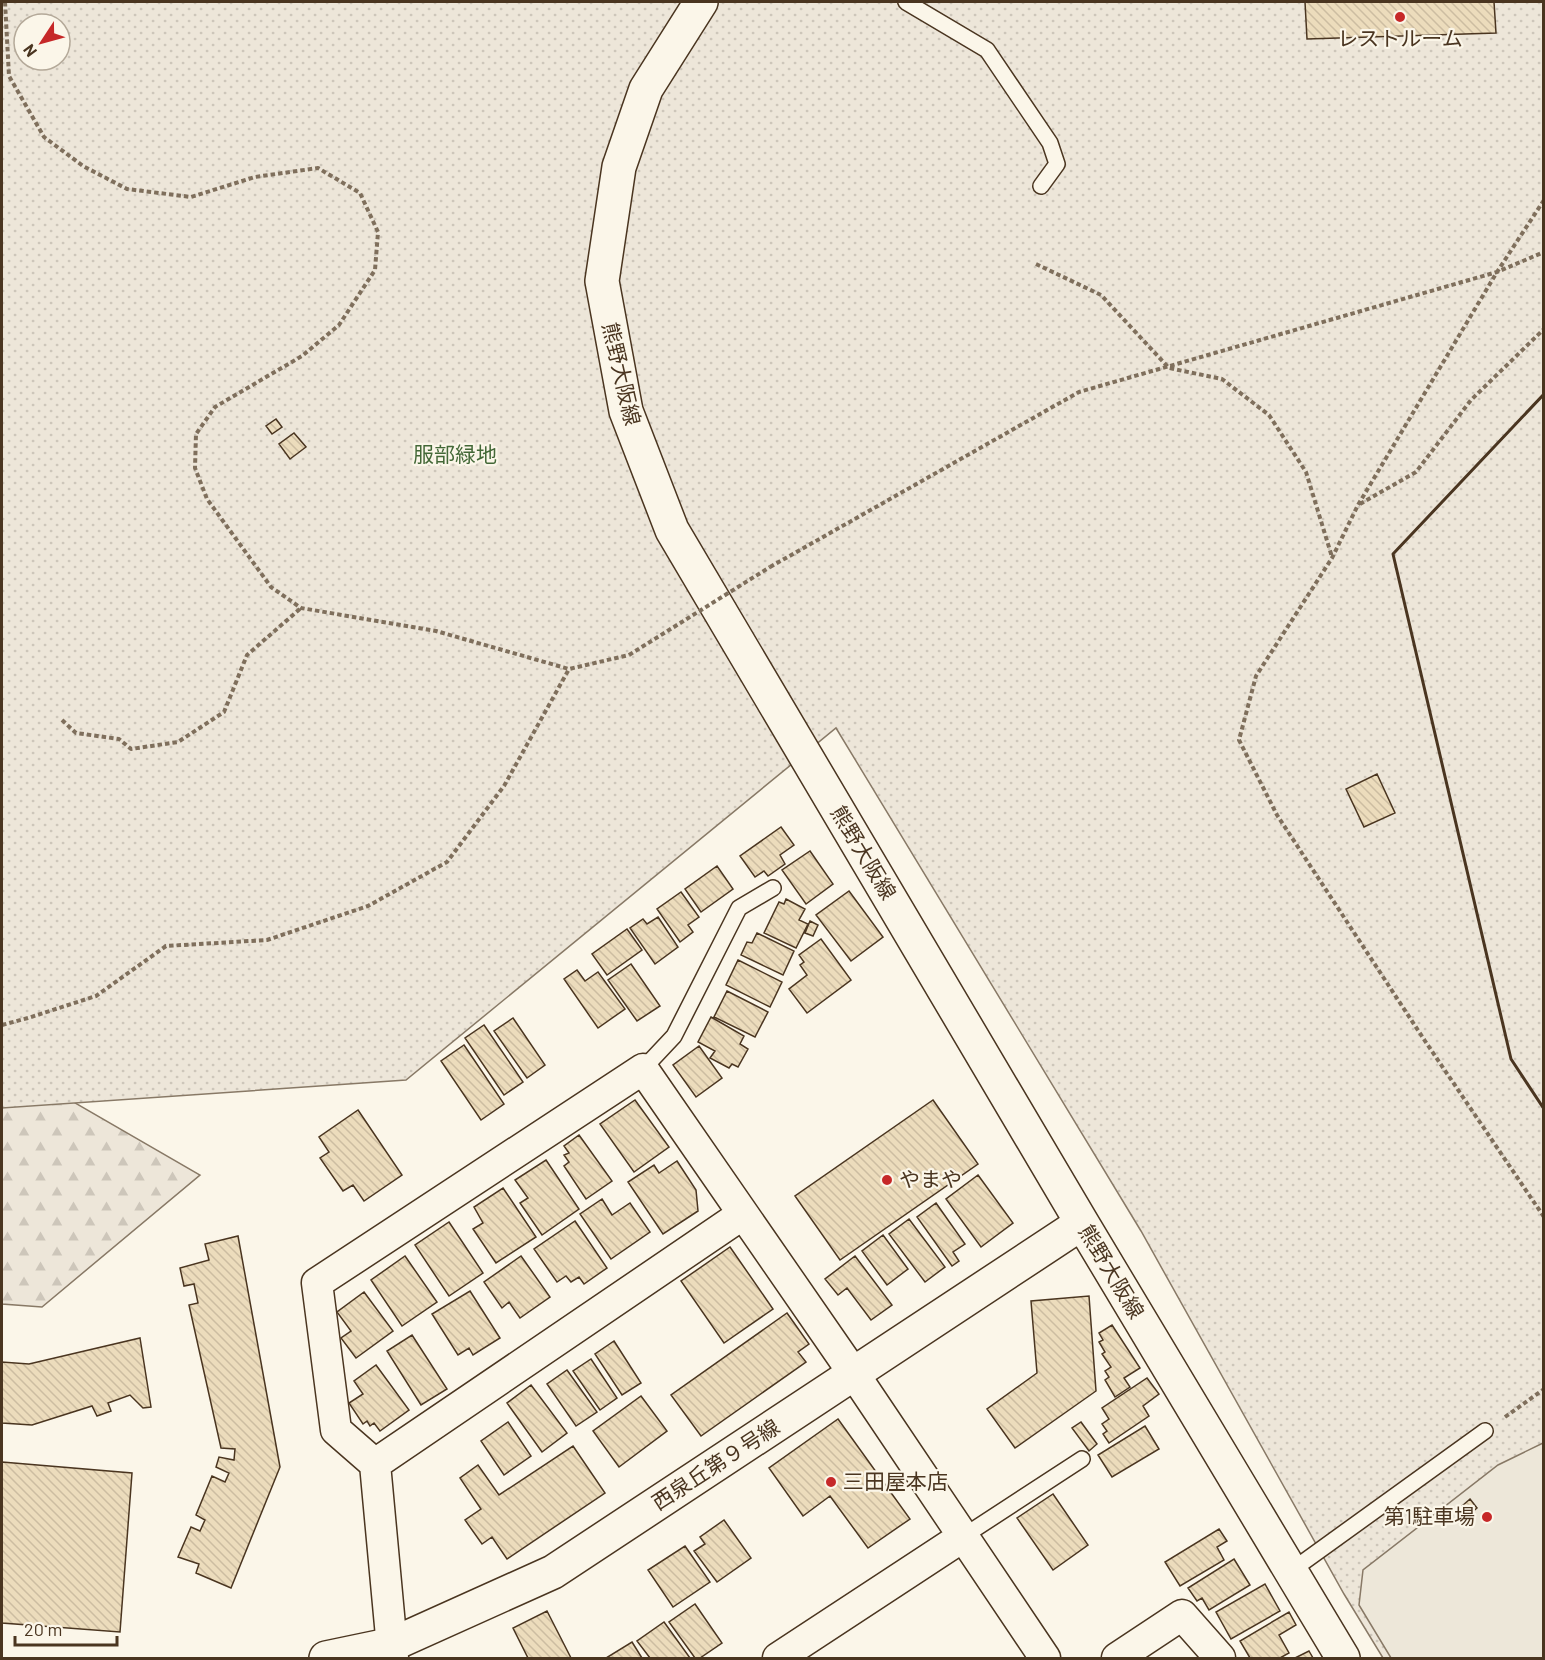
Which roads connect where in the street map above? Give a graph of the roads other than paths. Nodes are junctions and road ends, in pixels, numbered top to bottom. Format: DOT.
graph roads {
  1 [pos="701,2"];
  2 [pos="906,2"];
  3 [pos="1041,186"];
  4 [pos="773,888"];
  5 [pos="643,1069"];
  6 [pos="743,1214"];
  7 [pos="1082,1223"];
  8 [pos="854,1374"];
  9 [pos="1485,1431"];
  10 [pos="1082,1459"];
  11 [pos="375,1464"];
  12 [pos="964,1536"];
  13 [pos="1291,1571"];
  14 [pos="393,1651"];
  15 [pos="326,1659"];
  16 [pos="778,1659"];
  17 [pos="1045,1659"];
  18 [pos="1117,1659"];
  19 [pos="1220,1659"];
  20 [pos="1343,1659"];
  1 -- 7 [label="main road, 熊野大阪線"];
  2 -- 3 [label="lane"];
  4 -- 5 [label="lane"];
  5 -- 6 [label="street"];
  5 -- 11 [label="street"];
  6 -- 8 [label="street"];
  6 -- 11 [label="street"];
  7 -- 8 [label="main road, 西泉丘第９号線"];
  7 -- 13 [label="main road, 熊野大阪線"];
  8 -- 12 [label="street"];
  8 -- 14 [label="main road, 西泉丘第９号線"];
  9 -- 13 [label="lane"];
  10 -- 12 [label="lane"];
  11 -- 14 [label="street"];
  12 -- 16 [label="street"];
  12 -- 17 [label="street"];
  13 -- 20 [label="main road, 熊野大阪線"];
  14 -- 15 [label="main road, 西泉丘第９号線"];
  18 -- 19 [label="street"];
}
